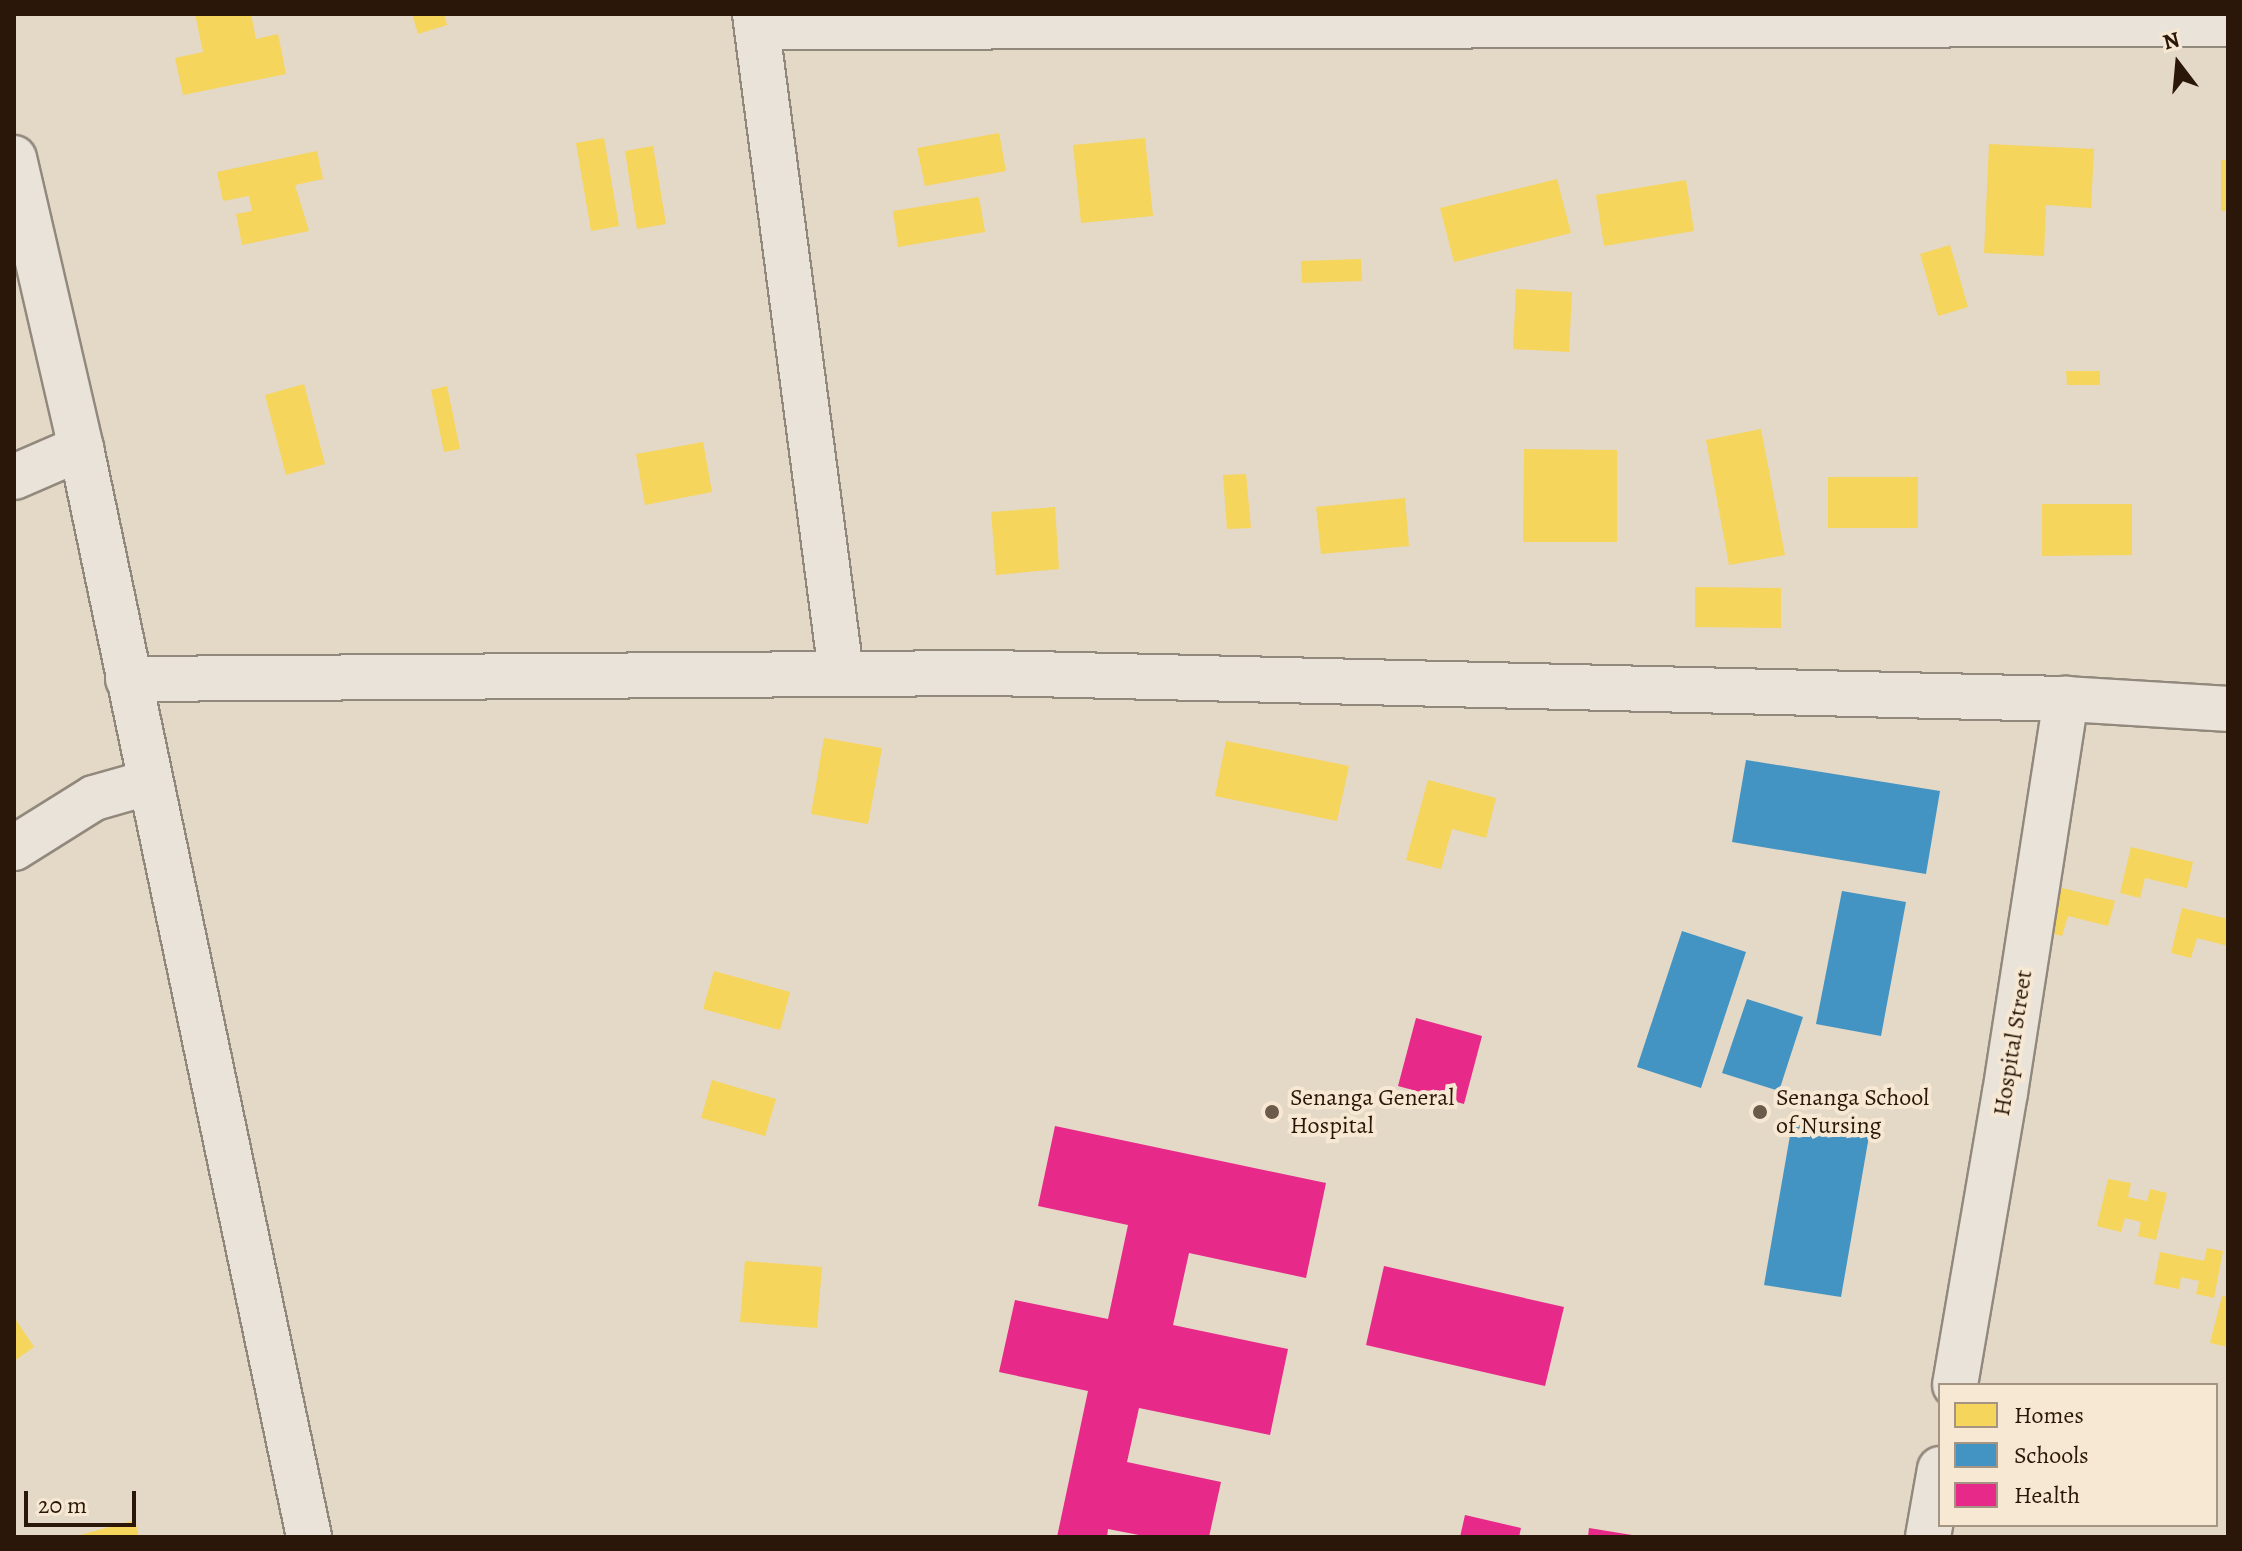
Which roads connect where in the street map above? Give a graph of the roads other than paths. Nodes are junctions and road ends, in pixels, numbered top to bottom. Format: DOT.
graph roads {
  1 [pos="756,21"];
  2 [pos="2228,24"];
  3 [pos="14,158"];
  4 [pos="81,448"];
  5 [pos="14,477"];
  6 [pos="841,673"];
  7 [pos="128,679"];
  8 [pos="2066,699"];
  9 [pos="2228,709"];
  10 [pos="150,782"];
  11 [pos="14,848"];
  12 [pos="1955,1383"];
  13 [pos="1938,1480"];
  14 [pos="309,1537"];
  15 [pos="1928,1537"];
  1 -- 2 [label="street"];
  1 -- 6 [label="street"];
  3 -- 4 [label="street"];
  4 -- 5 [label="street"];
  4 -- 7 [label="street"];
  6 -- 7 [label="street"];
  6 -- 8 [label="street"];
  7 -- 10 [label="street"];
  8 -- 9 [label="street"];
  8 -- 12 [label="street, Hospital Street"];
  10 -- 11 [label="street"];
  10 -- 14 [label="street"];
  13 -- 15 [label="street"];
}
